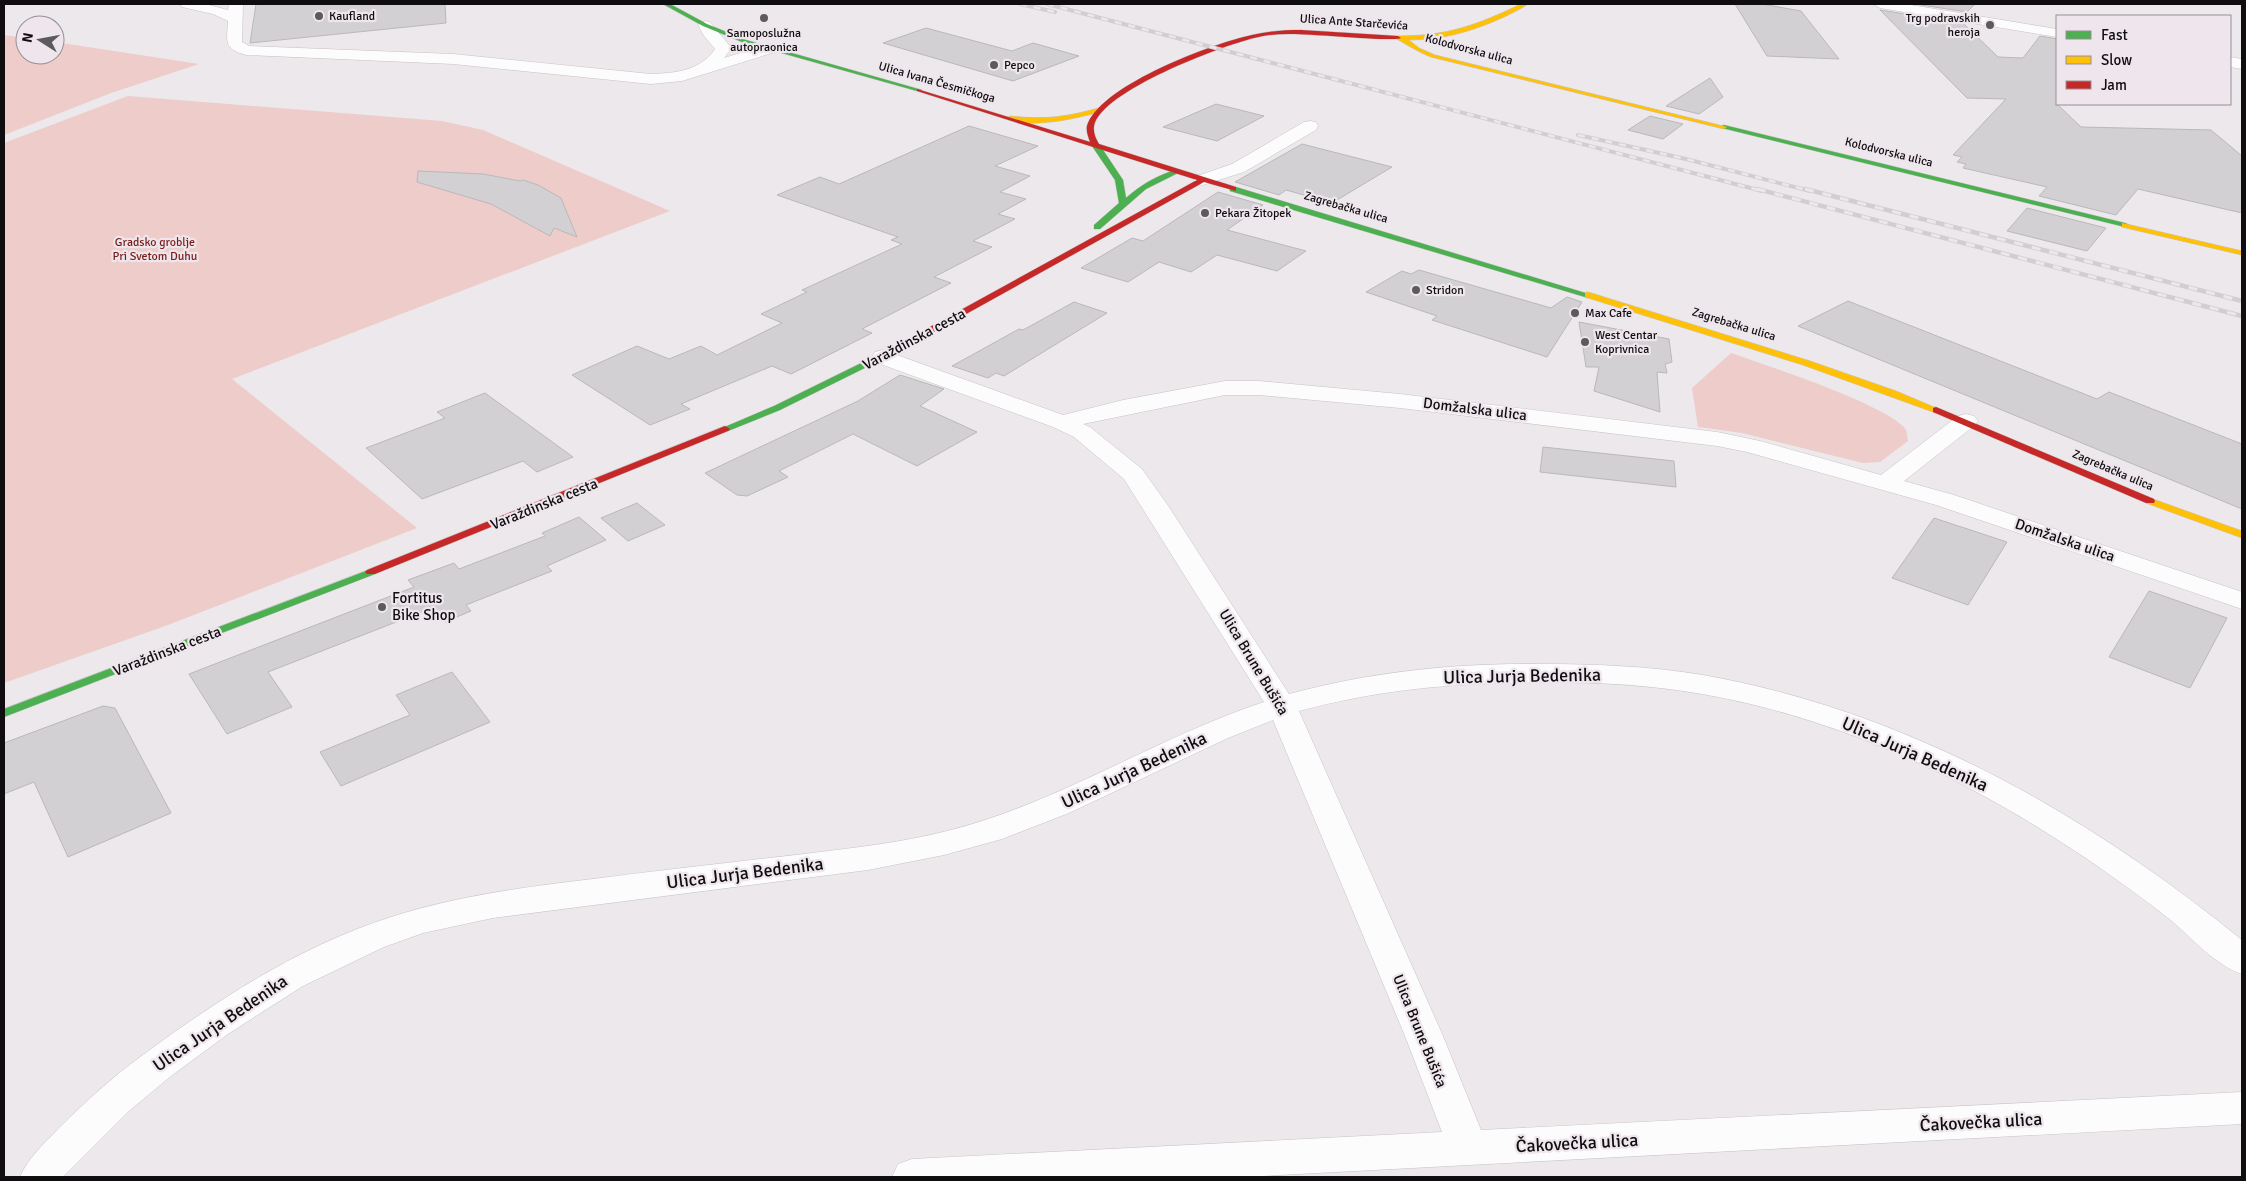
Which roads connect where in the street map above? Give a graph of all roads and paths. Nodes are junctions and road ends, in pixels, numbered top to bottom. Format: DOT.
graph roads {
  1 [pos="187,4"];
  2 [pos="666,4"];
  3 [pos="1526,4"];
  4 [pos="1880,4"];
  5 [pos="235,11"];
  6 [pos="705,25"];
  7 [pos="2056,33"];
  8 [pos="1440,37"];
  9 [pos="1404,40"];
  10 [pos="770,49"];
  11 [pos="704,70"];
  12 [pos="1529,79"];
  13 [pos="1102,109"];
  14 [pos="1010,118"];
  15 [pos="1310,126"];
  16 [pos="1096,146"];
  17 [pos="1176,172"];
  18 [pos="1203,180"];
  19 [pos="1123,203"];
  20 [pos="2242,253"];
  21 [pos="1066,255"];
  22 [pos="883,357"];
  23 [pos="1966,421"];
  24 [pos="1061,422"];
  25 [pos="1886,483"];
  26 [pos="2242,535"];
  27 [pos="2242,601"];
  28 [pos="1282,706"];
  29 [pos="4,713"];
  30 [pos="2242,960"];
  31 [pos="2242,1108"];
  32 [pos="1468,1149"];
  33 [pos="40,1177"];
  34 [pos="912,1177"];
  1 -- 5 [label="street"];
  2 -- 6 [label="main road, Ulica Ivana Česmičkoga"];
  3 -- 8 [label="main road, Ulica Ante Starčevića"];
  4 -- 7 [label="street"];
  5 -- 11 [label="street"];
  6 -- 10 [label="main road, Ulica Ivana Česmičkoga"];
  6 -- 11 [label="street"];
  8 -- 9 [label="main road, Ulica Ante Starčevića"];
  8 -- 12 [label="main road, Kolodvorska ulica"];
  9 -- 12 [label="main road, Kolodvorska ulica"];
  9 -- 13 [label="main road, Ulica Ante Starčevića"];
  10 -- 11 [label="street"];
  10 -- 14 [label="main road, Ulica Ivana Česmičkoga"];
  12 -- 20 [label="main road, Kolodvorska ulica"];
  13 -- 14 [label="main road, Ulica Ante Starčevića"];
  13 -- 16 [label="main road, Ulica Ante Starčevića"];
  14 -- 16 [label="main road, Ulica Ivana Česmičkoga"];
  15 -- 18 [label="street, Varaždinska cesta"];
  16 -- 17 [label="main road, Ulica Ivana Česmičkoga"];
  16 -- 19 [label="main road"];
  17 -- 18 [label="main road, Ulica Ivana Česmičkoga"];
  17 -- 19 [label="main road, Varaždinska cesta"];
  18 -- 21 [label="main road, Varaždinska cesta"];
  18 -- 23 [label="main road, Zagrebačka ulica"];
  19 -- 21 [label="main road, Varaždinska cesta"];
  21 -- 22 [label="main road, Varaždinska cesta"];
  22 -- 24 [label="street, Ulica Brune Bušića"];
  22 -- 29 [label="main road, Varaždinska cesta"];
  23 -- 25 [label="street"];
  23 -- 26 [label="main road, Zagrebačka ulica"];
  24 -- 25 [label="street, Domžalska ulica"];
  24 -- 28 [label="street, Ulica Brune Bušića"];
  25 -- 27 [label="street, Domžalska ulica"];
  28 -- 30 [label="street, Ulica Jurja Bedenika"];
  28 -- 32 [label="street, Ulica Brune Bušića"];
  28 -- 33 [label="street, Ulica Jurja Bedenika"];
  31 -- 32 [label="street, Čakovečka ulica"];
  32 -- 34 [label="street, Čakovečka ulica"];
}
